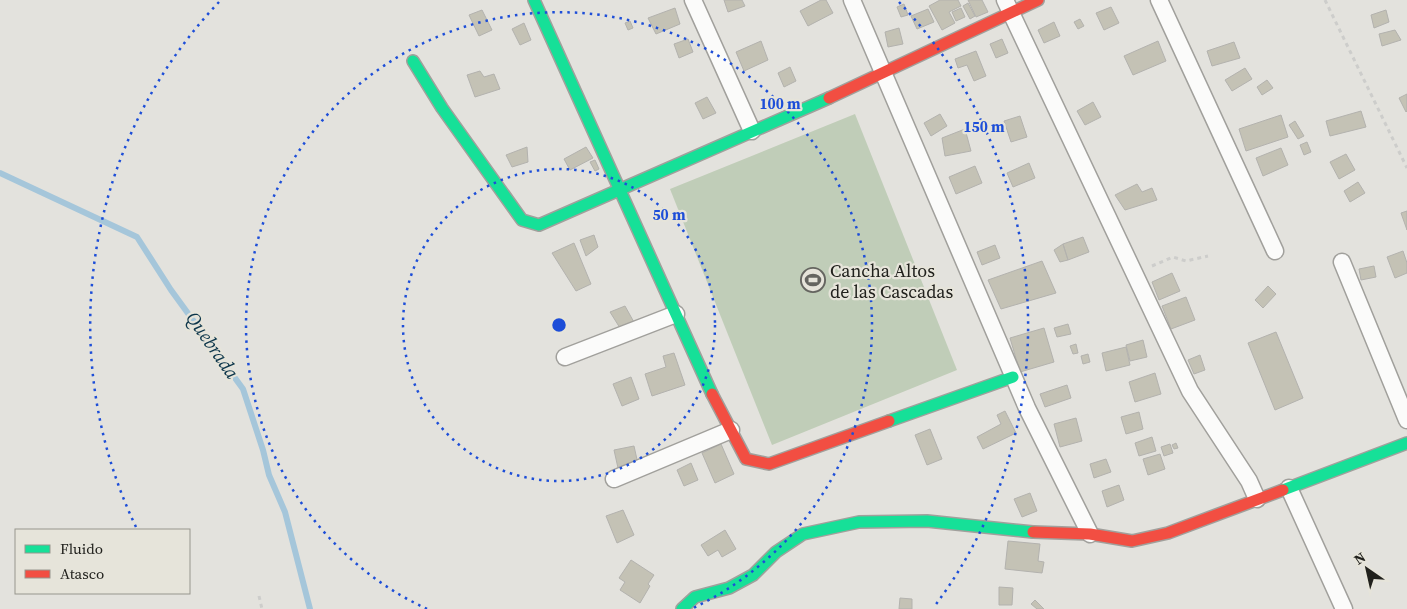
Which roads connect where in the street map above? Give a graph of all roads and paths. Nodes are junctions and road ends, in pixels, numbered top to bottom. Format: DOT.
graph roads {
  1 [pos="534,0"];
  2 [pos="693,0"];
  3 [pos="852,0"];
  4 [pos="1038,0"];
  5 [pos="1159,0"];
  6 [pos="1325,0"];
  7 [pos="1008,7"];
  8 [pos="413,61"];
  9 [pos="885,73"];
  10 [pos="752,131"];
  11 [pos="1407,168"];
  12 [pos="619,189"];
  13 [pos="1275,251"];
  14 [pos="1208,256"];
  15 [pos="1342,262"];
  16 [pos="1134,278"];
  17 [pos="676,314"];
  18 [pos="565,357"];
  19 [pos="1014,378"];
  20 [pos="1407,420"];
  21 [pos="731,430"];
  22 [pos="1407,443"];
  23 [pos="614,479"];
  24 [pos="1289,488"];
  25 [pos="1257,499"];
  26 [pos="1090,534"];
  27 [pos="259,596"];
  28 [pos="262,609"];
  29 [pos="682,609"];
  30 [pos="1344,609"];
  1 -- 12 [label="street"];
  2 -- 10 [label="street"];
  3 -- 9 [label="street"];
  4 -- 7 [label="street"];
  5 -- 13 [label="street"];
  6 -- 11 [label="path"];
  7 -- 9 [label="street"];
  7 -- 16 [label="street"];
  8 -- 12 [label="street"];
  9 -- 10 [label="street"];
  9 -- 19 [label="street"];
  10 -- 12 [label="street"];
  12 -- 17 [label="street"];
  14 -- 16 [label="path"];
  15 -- 20 [label="street"];
  16 -- 25 [label="street"];
  17 -- 18 [label="street"];
  17 -- 21 [label="street"];
  19 -- 21 [label="street"];
  19 -- 26 [label="street"];
  21 -- 23 [label="street"];
  22 -- 24 [label="street"];
  24 -- 25 [label="street"];
  24 -- 30 [label="street"];
  25 -- 26 [label="street"];
  26 -- 29 [label="street"];
  27 -- 28 [label="path"];
}
